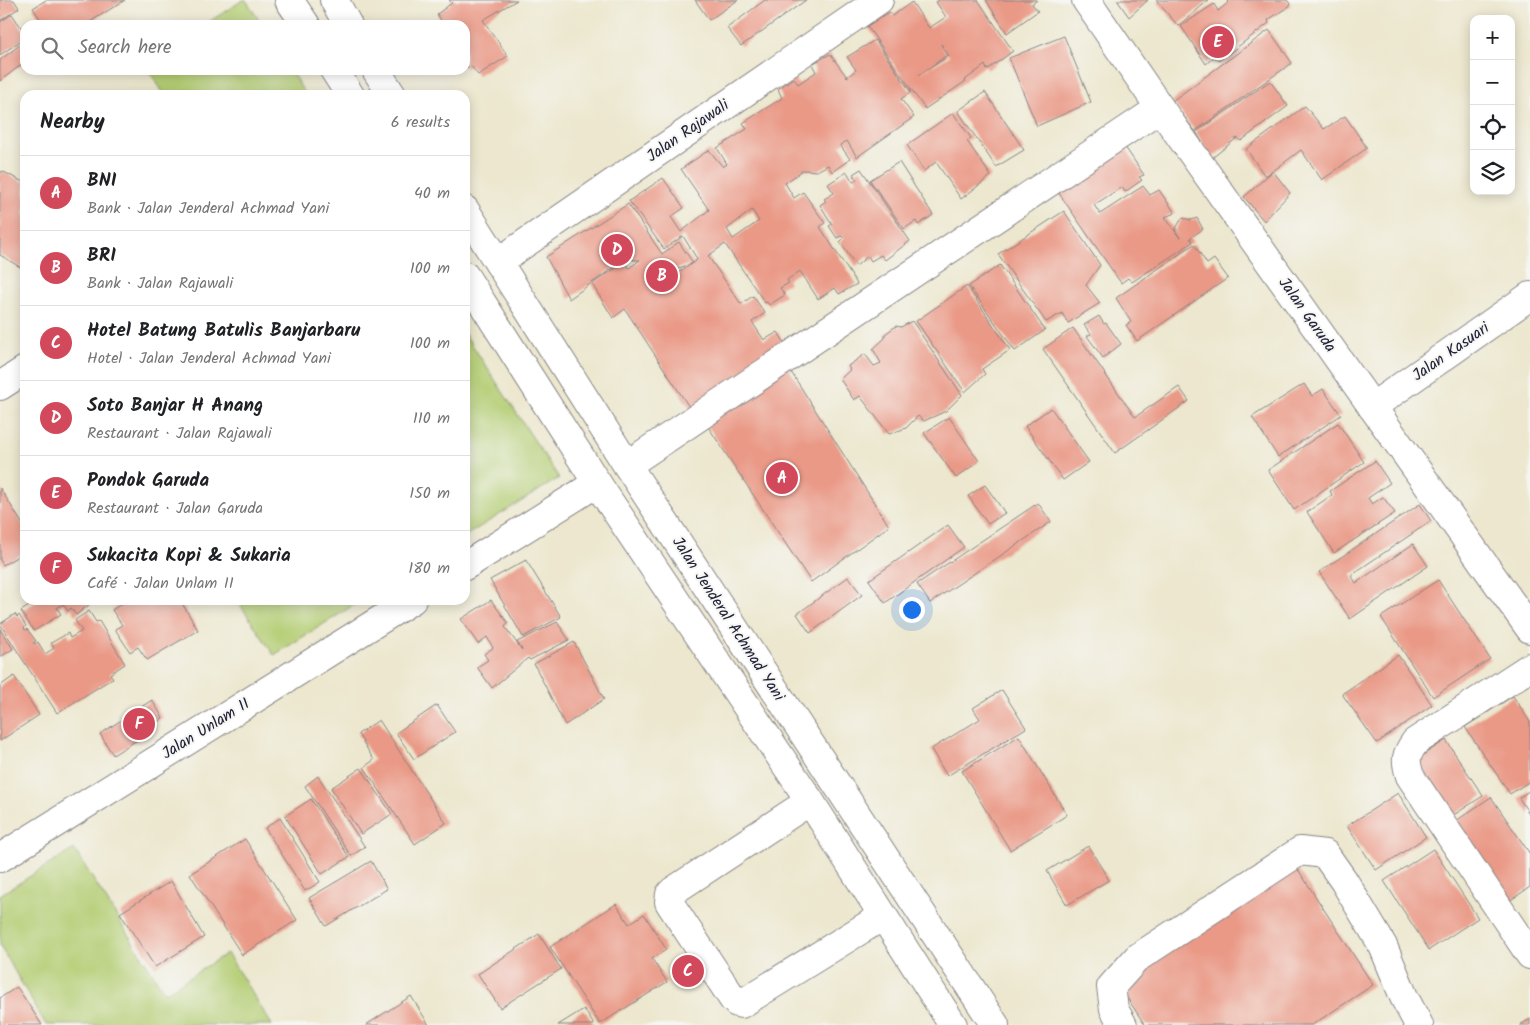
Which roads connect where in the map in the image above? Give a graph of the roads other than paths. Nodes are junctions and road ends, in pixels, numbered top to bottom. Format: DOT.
graph roads {
  1 [pos="290,0"];
  2 [pos="334,0"];
  3 [pos="879,0"];
  4 [pos="1086,0"];
  5 [pos="303,20"];
  6 [pos="345,20"];
  7 [pos="337,75"];
  8 [pos="379,75"];
  9 [pos="347,90"];
  10 [pos="389,90"];
  11 [pos="1160,108"];
  12 [pos="470,218"];
  13 [pos="498,262"];
  14 [pos="470,284"];
  15 [pos="1530,296"];
  16 [pos="20,373"];
  17 [pos="0,386"];
  18 [pos="1372,407"];
  19 [pos="627,465"];
  20 [pos="597,484"];
  21 [pos="470,563"];
  22 [pos="404,605"];
  23 [pos="1530,629"];
  24 [pos="1530,667"];
  25 [pos="810,801"];
  26 [pos="0,858"];
  27 [pos="883,916"];
  28 [pos="1530,955"];
  29 [pos="952,1025"];
  30 [pos="995,1025"];
  31 [pos="1123,1025"];
  32 [pos="1419,1025"];
  1 -- 5 [label="main road"];
  2 -- 6 [label="main road"];
  3 -- 13 [label="main road, Jalan Rajawali"];
  4 -- 11 [label="main road, Jalan Garuda"];
  7 -- 9 [label="main road"];
  8 -- 10 [label="main road"];
  11 -- 18 [label="main road, Jalan Garuda"];
  11 -- 19 [label="main road"];
  12 -- 13 [label="main road, Jalan Jenderal Achmad Yani"];
  13 -- 19 [label="main road, Jalan Jenderal Achmad Yani"];
  14 -- 20 [label="main road, Jalan Jenderal Achmad Yani"];
  15 -- 18 [label="main road, Jalan Kasuari"];
  16 -- 17 [label="main road"];
  18 -- 23 [label="main road, Jalan Garuda"];
  19 -- 30 [label="main road, Jalan Jenderal Achmad Yani"];
  20 -- 21 [label="main road"];
  20 -- 25 [label="main road, Jalan Jenderal Achmad Yani"];
  22 -- 26 [label="main road, Jalan Unlam II"];
  24 -- 28 [label="main road"];
  25 -- 27 [label="main road, Jalan Jenderal Achmad Yani"];
  25 -- 27 [label="main road"];
  27 -- 29 [label="main road, Jalan Jenderal Achmad Yani"];
  31 -- 32 [label="main road"];
}
